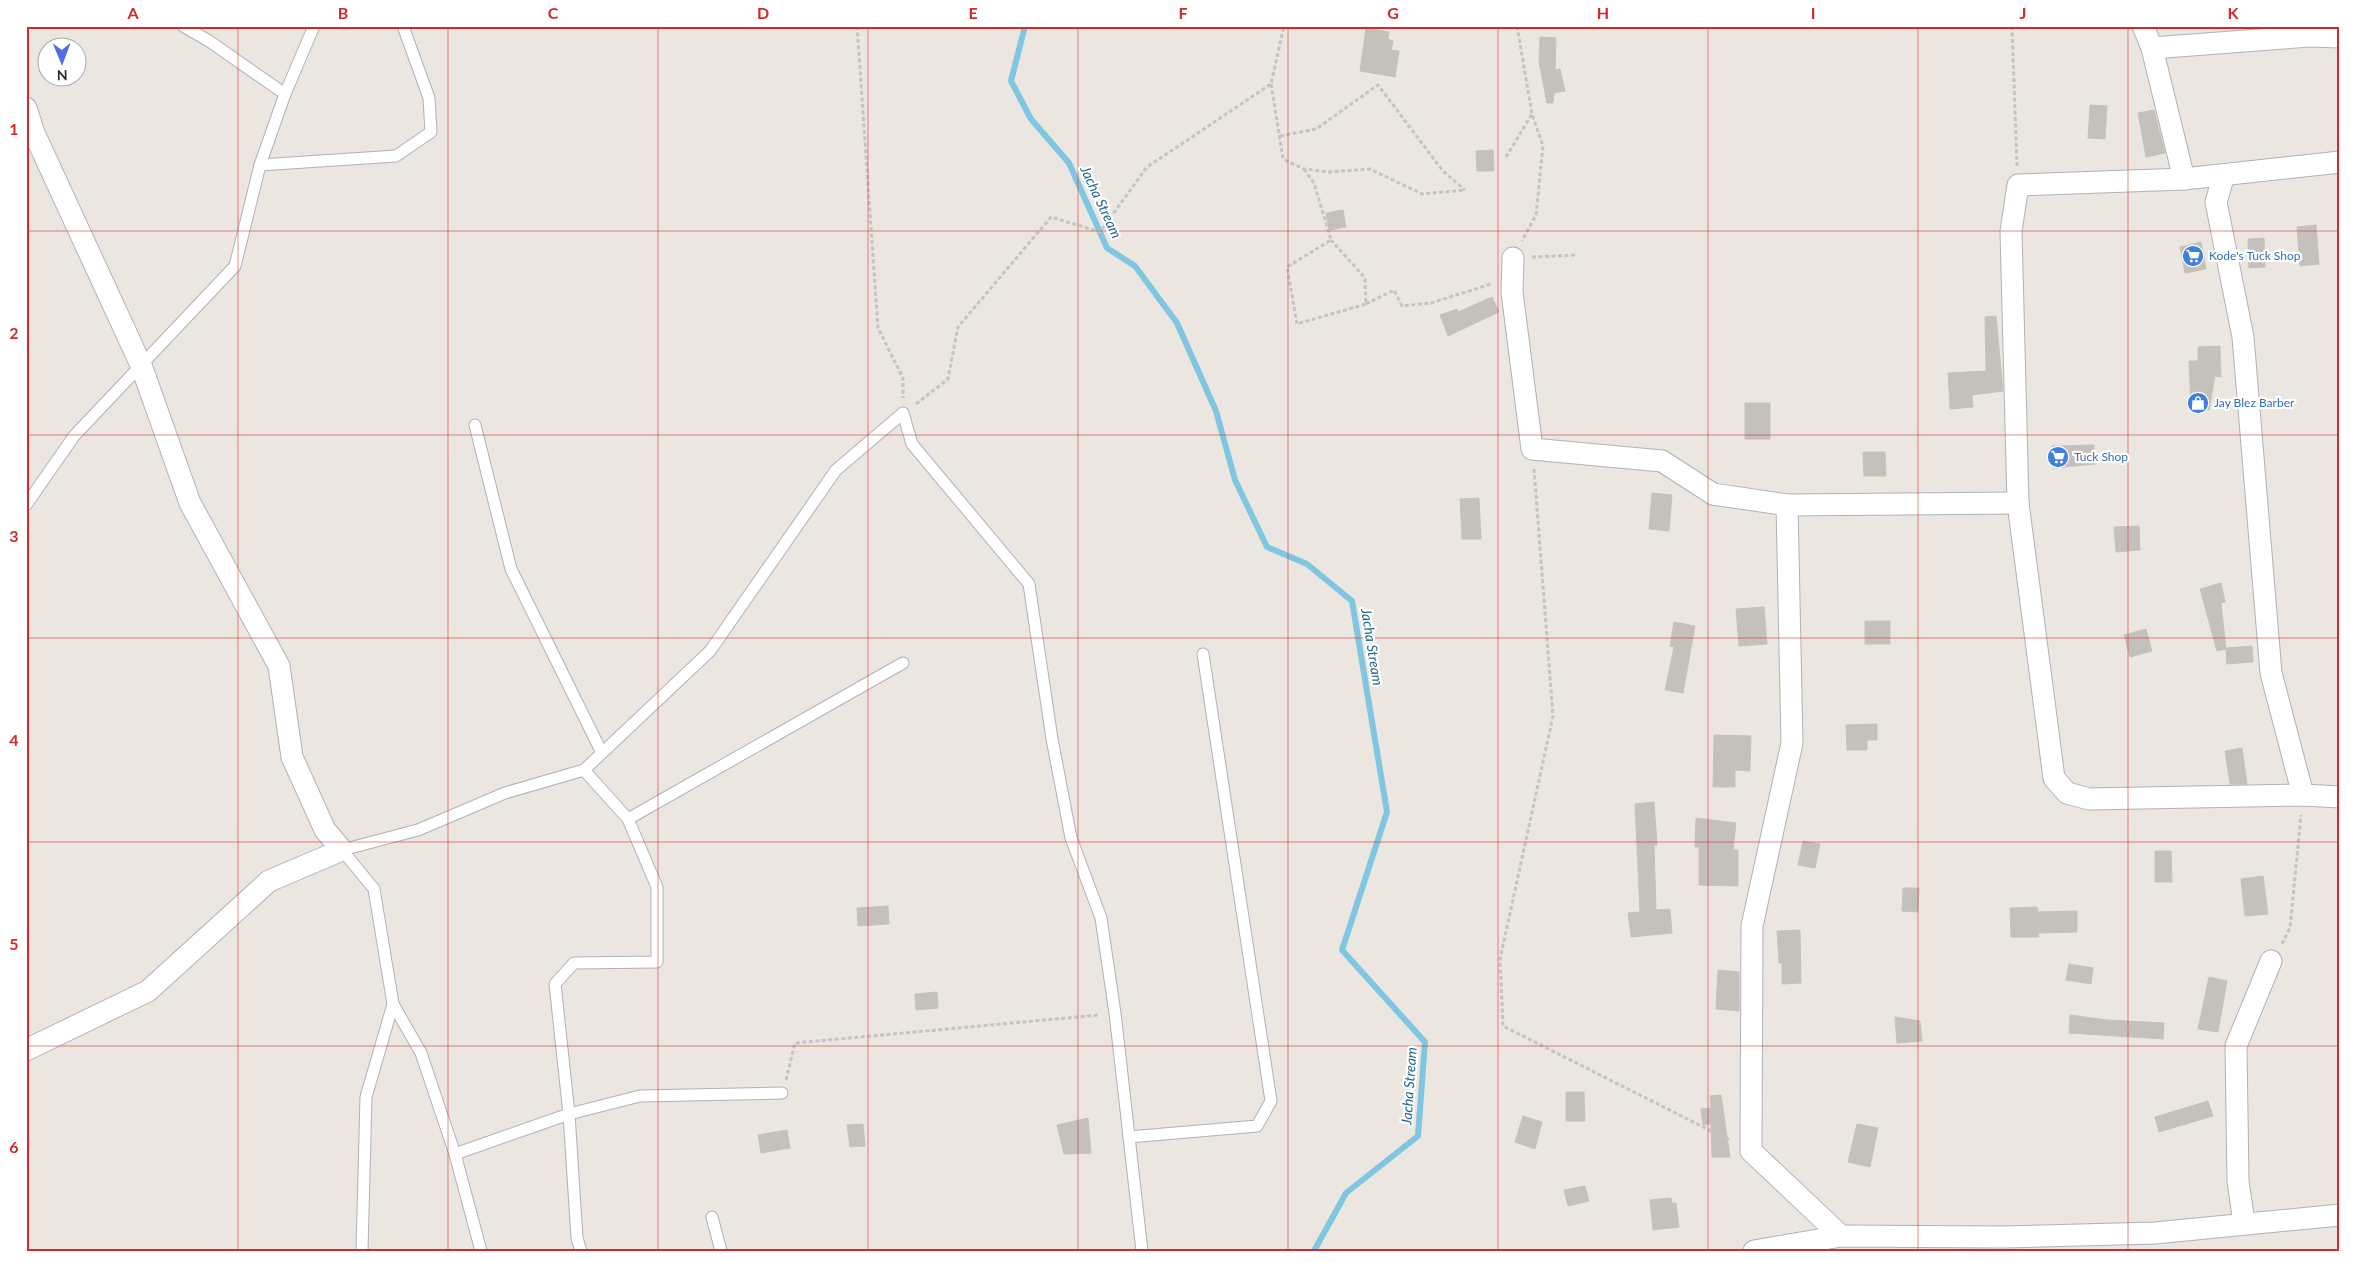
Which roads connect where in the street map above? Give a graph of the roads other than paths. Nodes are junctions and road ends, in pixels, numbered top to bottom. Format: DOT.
graph roads {
  1 [pos="183,26"];
  2 [pos="314,26"];
  3 [pos="403,26"];
  4 [pos="2143,26"];
  5 [pos="2340,37"];
  6 [pos="2152,48"];
  7 [pos="285,94"];
  8 [pos="26,108"];
  9 [pos="2340,162"];
  10 [pos="260,165"];
  11 [pos="2224,175"];
  12 [pos="2184,178"];
  13 [pos="1513,258"];
  14 [pos="141,365"];
  15 [pos="475,425"];
  16 [pos="2018,503"];
  17 [pos="26,505"];
  18 [pos="1787,505"];
  19 [pos="1203,654"];
  20 [pos="903,663"];
  21 [pos="602,753"];
  22 [pos="584,770"];
  23 [pos="2303,795"];
  24 [pos="2340,797"];
  25 [pos="628,819"];
  26 [pos="342,850"];
  27 [pos="2272,962"];
  28 [pos="393,1004"];
  29 [pos="26,1050"];
  30 [pos="782,1092"];
  31 [pos="570,1114"];
  32 [pos="1129,1137"];
  33 [pos="455,1154"];
  34 [pos="2340,1215"];
  35 [pos="712,1217"];
  36 [pos="2244,1223"];
  37 [pos="1841,1236"];
  38 [pos="362,1251"];
  39 [pos="481,1251"];
  40 [pos="581,1251"];
  41 [pos="721,1251"];
  42 [pos="1142,1251"];
  43 [pos="1754,1251"];
  1 -- 7 [label="lane"];
  2 -- 7 [label="lane"];
  3 -- 10 [label="lane"];
  4 -- 6 [label="street"];
  5 -- 6 [label="street"];
  6 -- 12 [label="street"];
  7 -- 10 [label="lane"];
  8 -- 14 [label="street"];
  9 -- 11 [label="street"];
  10 -- 14 [label="lane"];
  11 -- 12 [label="street"];
  11 -- 23 [label="street"];
  12 -- 16 [label="street"];
  13 -- 18 [label="street"];
  14 -- 17 [label="lane"];
  14 -- 26 [label="street"];
  15 -- 21 [label="lane"];
  16 -- 18 [label="street"];
  16 -- 23 [label="street"];
  18 -- 37 [label="street"];
  19 -- 32 [label="lane"];
  20 -- 25 [label="lane"];
  21 -- 22 [label="lane"];
  21 -- 32 [label="lane"];
  22 -- 25 [label="lane"];
  22 -- 26 [label="lane"];
  23 -- 24 [label="street"];
  25 -- 31 [label="lane"];
  26 -- 28 [label="lane"];
  26 -- 29 [label="street"];
  27 -- 36 [label="street"];
  28 -- 33 [label="lane"];
  28 -- 38 [label="lane"];
  30 -- 31 [label="lane"];
  31 -- 33 [label="lane"];
  31 -- 40 [label="lane"];
  32 -- 42 [label="lane"];
  33 -- 39 [label="lane"];
  34 -- 36 [label="street"];
  35 -- 41 [label="lane"];
  36 -- 37 [label="street"];
  37 -- 43 [label="street"];
}
